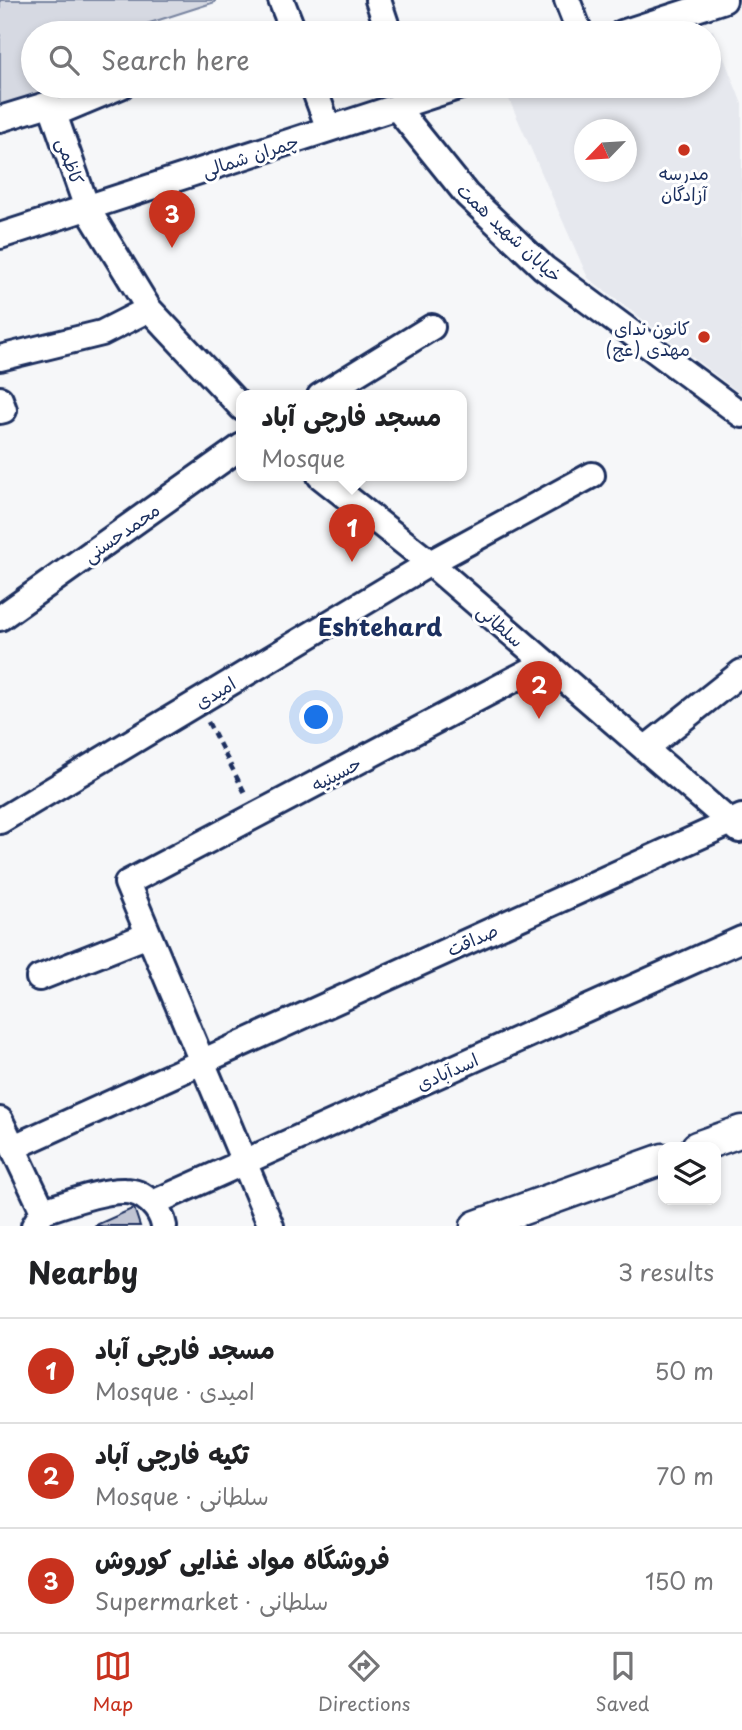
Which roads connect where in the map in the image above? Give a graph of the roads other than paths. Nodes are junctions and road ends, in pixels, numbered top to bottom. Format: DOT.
graph roads {
  1 [pos="281,0"];
  2 [pos="378,0"];
  3 [pos="567,0"];
  4 [pos="724,0"];
  5 [pos="289,21"];
  6 [pos="386,21"];
  7 [pos="575,21"];
  8 [pos="659,21"];
  9 [pos="92,98"];
  10 [pos="317,98"];
  11 [pos="406,98"];
  12 [pos="54,114"];
  13 [pos="0,119"];
  14 [pos="329,129"];
  15 [pos="87,208"];
  16 [pos="0,236"];
  17 [pos="149,309"];
  18 [pos="432,327"];
  19 [pos="0,358"];
  20 [pos="330,390"];
  21 [pos="0,399"];
  22 [pos="236,402"];
  23 [pos="0,411"];
  24 [pos="742,415"];
  25 [pos="236,450"];
  26 [pos="592,475"];
  27 [pos="326,481"];
  28 [pos="430,563"];
  29 [pos="0,618"];
  30 [pos="545,663"];
  31 [pos="742,672"];
  32 [pos="645,749"];
  33 [pos="0,821"];
  34 [pos="738,824"];
  35 [pos="148,935"];
  36 [pos="742,939"];
  37 [pos="39,978"];
  38 [pos="201,1061"];
  39 [pos="0,1120"];
  40 [pos="742,1131"];
  41 [pos="711,1142"];
  42 [pos="14,1147"];
  43 [pos="658,1161"];
  44 [pos="244,1162"];
  45 [pos="153,1203"];
  46 [pos="39,1219"];
  47 [pos="164,1226"];
  48 [pos="271,1226"];
  49 [pos="476,1226"];
  1 -- 5 [label="street"];
  2 -- 6 [label="street"];
  3 -- 7 [label="street"];
  4 -- 8 [label="street"];
  9 -- 12 [label="street"];
  10 -- 14 [label="street"];
  11 -- 14 [label="street, چمران شمالی"];
  11 -- 24 [label="street, خیابان شهید همت"];
  12 -- 13 [label="street"];
  12 -- 15 [label="street, کاظمی"];
  14 -- 15 [label="street, چمران شمالی"];
  15 -- 16 [label="street, چمران شمالی"];
  15 -- 17 [label="street"];
  17 -- 19 [label="street"];
  17 -- 22 [label="street"];
  18 -- 20 [label="street"];
  21 -- 23 [label="street"];
  25 -- 29 [label="street, محمدحسنی"];
  26 -- 28 [label="street, امیدی"];
  27 -- 28 [label="street, سلطانی"];
  28 -- 30 [label="street, سلطانی"];
  28 -- 33 [label="street, امیدی"];
  30 -- 32 [label="street, سلطانی"];
  30 -- 35 [label="street, حسینیه"];
  31 -- 32 [label="street"];
  32 -- 34 [label="street, سلطانی"];
  34 -- 38 [label="street, صداقت"];
  35 -- 37 [label="street"];
  35 -- 38 [label="street"];
  36 -- 44 [label="street, اسدآبادی"];
  38 -- 42 [label="street, صداقت"];
  38 -- 44 [label="street"];
  39 -- 42 [label="street"];
  40 -- 41 [label="main road"];
  42 -- 46 [label="street"];
  43 -- 49 [label="main road"];
  44 -- 45 [label="street, اسدآبادی"];
  44 -- 48 [label="street"];
  45 -- 46 [label="street"];
  45 -- 47 [label="street"];
}
